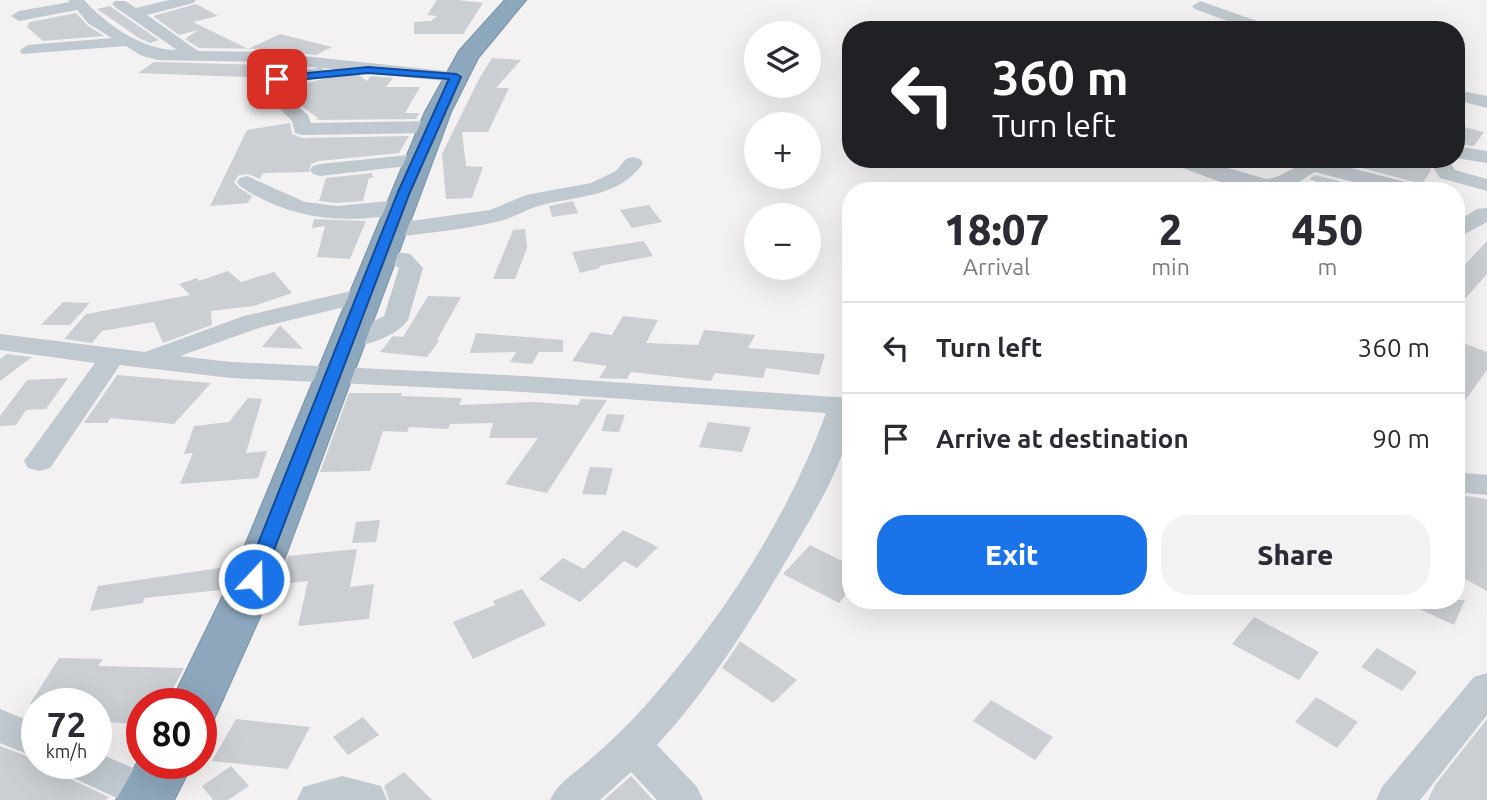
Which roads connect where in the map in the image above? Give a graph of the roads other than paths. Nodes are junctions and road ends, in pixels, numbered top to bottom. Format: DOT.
graph roads {
  1 [pos="188,0"];
  2 [pos="516,0"];
  3 [pos="78,2"];
  4 [pos="1200,6"];
  5 [pos="19,16"];
  6 [pos="1242,21"];
  7 [pos="130,41"];
  8 [pos="28,50"];
  9 [pos="194,56"];
  10 [pos="368,70"];
  11 [pos="456,77"];
  12 [pos="277,79"];
  13 [pos="1465,97"];
  14 [pos="290,99"];
  15 [pos="1487,102"];
  16 [pos="432,127"];
  17 [pos="1465,157"];
  18 [pos="1487,157"];
  19 [pos="418,160"];
  20 [pos="633,163"];
  21 [pos="1206,168"];
  22 [pos="1304,168"];
  23 [pos="1325,168"];
  24 [pos="1447,168"];
  25 [pos="320,170"];
  26 [pos="247,182"];
  27 [pos="1250,182"];
  28 [pos="1280,182"];
  29 [pos="1379,182"];
  30 [pos="1487,185"];
  31 [pos="1465,207"];
  32 [pos="1486,214"];
  33 [pos="1465,227"];
  34 [pos="389,232"];
  35 [pos="364,295"];
  36 [pos="347,340"];
  37 [pos="0,342"];
  38 [pos="113,357"];
  39 [pos="147,360"];
  40 [pos="334,373"];
  41 [pos="842,405"];
  42 [pos="842,417"];
  43 [pos="39,461"];
  44 [pos="1465,483"];
  45 [pos="1487,485"];
  46 [pos="203,688"];
  47 [pos="1487,688"];
  48 [pos="0,725"];
  49 [pos="21,735"];
  50 [pos="633,747"];
  51 [pos="112,774"];
  52 [pos="153,789"];
  53 [pos="367,799"];
  54 [pos="317,800"];
  55 [pos="570,800"];
  56 [pos="683,800"];
  57 [pos="1396,800"];
  1 -- 9 [label="street"];
  2 -- 11 [label="highway"];
  3 -- 5 [label="street"];
  3 -- 7 [label="street"];
  4 -- 6 [label="street"];
  7 -- 8 [label="street"];
  7 -- 9 [label="street"];
  9 -- 10 [label="street"];
  10 -- 11 [label="street"];
  10 -- 12 [label="street"];
  11 -- 16 [label="highway"];
  13 -- 15 [label="street"];
  14 -- 16 [label="street"];
  16 -- 19 [label="highway"];
  17 -- 18 [label="street"];
  19 -- 25 [label="street"];
  19 -- 34 [label="highway"];
  20 -- 34 [label="street"];
  21 -- 27 [label="street"];
  22 -- 28 [label="street"];
  23 -- 29 [label="street"];
  24 -- 30 [label="street"];
  26 -- 34 [label="street"];
  31 -- 32 [label="street"];
  32 -- 33 [label="street"];
  34 -- 35 [label="highway"];
  34 -- 36 [label="street"];
  35 -- 36 [label="highway"];
  35 -- 39 [label="street"];
  36 -- 40 [label="highway"];
  37 -- 38 [label="street"];
  38 -- 39 [label="street"];
  38 -- 43 [label="street"];
  39 -- 40 [label="street"];
  40 -- 41 [label="street"];
  40 -- 46 [label="highway"];
  42 -- 50 [label="street"];
  44 -- 45 [label="street"];
  47 -- 57 [label="street"];
  48 -- 49 [label="street"];
  50 -- 55 [label="street"];
  50 -- 56 [label="street"];
  51 -- 52 [label="street"];
  53 -- 54 [label="street"];
}
